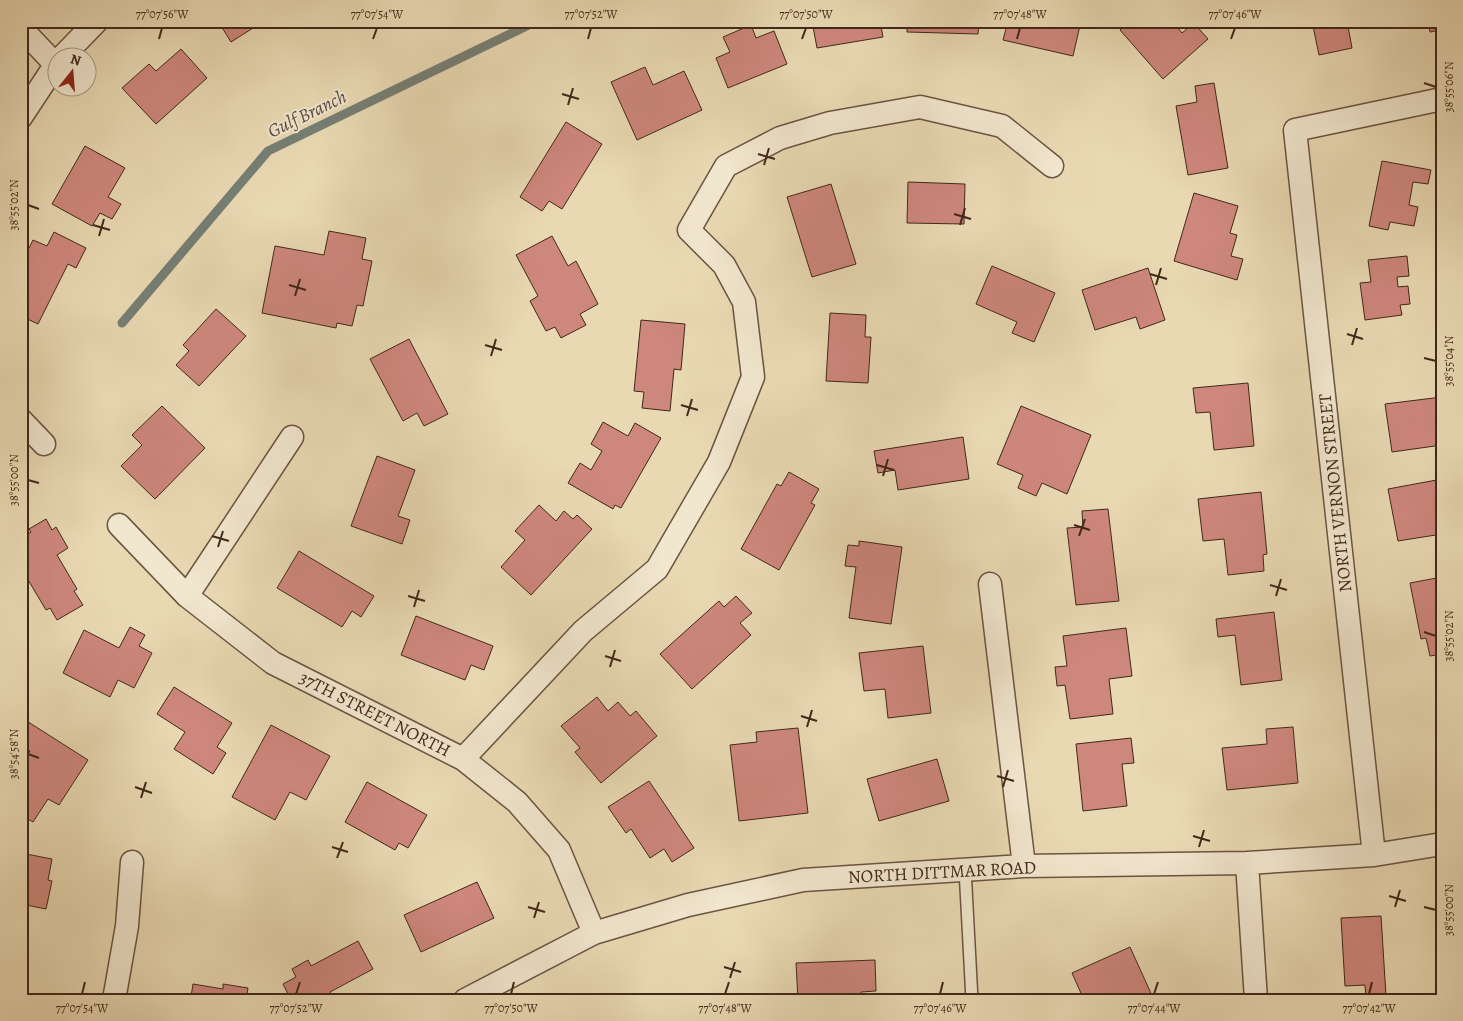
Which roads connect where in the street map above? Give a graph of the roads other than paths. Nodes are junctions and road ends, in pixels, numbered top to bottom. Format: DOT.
graph roads {
  1 [pos="97,21"];
  2 [pos="21,28"];
  3 [pos="71,48"];
  4 [pos="48,52"];
  5 [pos="48,76"];
  6 [pos="1442,99"];
  7 [pos="21,117"];
  8 [pos="1052,166"];
  9 [pos="21,420"];
  10 [pos="292,437"];
  11 [pos="44,444"];
  12 [pos="119,525"];
  13 [pos="990,584"];
  14 [pos="187,596"];
  15 [pos="464,759"];
  16 [pos="1442,844"];
  17 [pos="1374,855"];
  18 [pos="132,862"];
  19 [pos="1247,863"];
  20 [pos="1024,866"];
  21 [pos="964,870"];
  22 [pos="594,933"];
  23 [pos="114,1000"];
  24 [pos="465,1000"];
  25 [pos="972,1000"];
  26 [pos="1256,1000"];
  1 -- 3 [label="street"];
  2 -- 4 [label="street"];
  5 -- 7 [label="street"];
  6 -- 17 [label="street, NORTH VERNON STREET"];
  8 -- 15 [label="street"];
  9 -- 11 [label="street"];
  10 -- 14 [label="street"];
  12 -- 14 [label="street, 37TH STREET NORTH"];
  13 -- 20 [label="street"];
  14 -- 15 [label="street, 37TH STREET NORTH"];
  15 -- 22 [label="street, 37TH STREET NORTH"];
  16 -- 17 [label="street, NORTH DITTMAR ROAD"];
  17 -- 19 [label="street, NORTH DITTMAR ROAD"];
  18 -- 23 [label="street"];
  19 -- 20 [label="street, NORTH DITTMAR ROAD"];
  19 -- 26 [label="street"];
  20 -- 21 [label="street, NORTH DITTMAR ROAD"];
  21 -- 22 [label="street, NORTH DITTMAR ROAD"];
  21 -- 25 [label="lane"];
  22 -- 24 [label="street, NORTH DITTMAR ROAD"];
}
